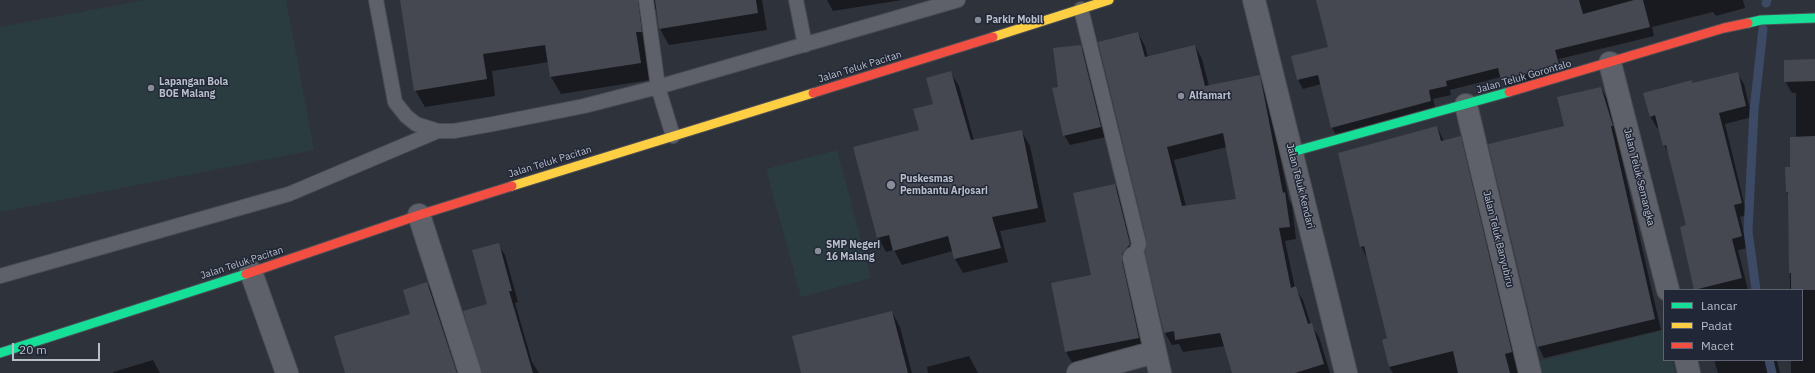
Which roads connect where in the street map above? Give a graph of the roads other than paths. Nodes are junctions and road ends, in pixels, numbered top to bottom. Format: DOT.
graph roads {
  1 [pos="376,0"];
  2 [pos="646,0"];
  3 [pos="796,0"];
  4 [pos="958,0"];
  5 [pos="1109,0"];
  6 [pos="1254,0"];
  7 [pos="937,3"];
  8 [pos="1081,9"];
  9 [pos="1815,18"];
  10 [pos="805,45"];
  11 [pos="1610,63"];
  12 [pos="658,87"];
  13 [pos="1466,105"];
  14 [pos="438,131"];
  15 [pos="673,136"];
  16 [pos="1292,152"];
  17 [pos="419,215"];
  18 [pos="1134,258"];
  19 [pos="251,272"];
  20 [pos="0,276"];
  21 [pos="1668,289"];
  22 [pos="1155,352"];
  23 [pos="0,353"];
  24 [pos="1686,361"];
  25 [pos="288,373"];
  26 [pos="470,373"];
  27 [pos="1078,373"];
  28 [pos="1160,373"];
  29 [pos="1346,373"];
  30 [pos="1530,373"];
  31 [pos="1689,373"];
  1 -- 14 [label="lane"];
  2 -- 12 [label="lane"];
  3 -- 10 [label="lane"];
  4 -- 7 [label="lane"];
  5 -- 8 [label="street, Jalan Teluk Pacitan"];
  6 -- 16 [label="street, Jalan Teluk Kendari"];
  7 -- 10 [label="lane"];
  8 -- 15 [label="street, Jalan Teluk Pacitan"];
  8 -- 18 [label="lane"];
  9 -- 11 [label="street, Jalan Teluk Gorontalo"];
  10 -- 12 [label="lane"];
  11 -- 13 [label="street, Jalan Teluk Gorontalo"];
  11 -- 21 [label="street, Jalan Teluk Semangka"];
  12 -- 14 [label="lane"];
  12 -- 15 [label="lane"];
  13 -- 16 [label="street, Jalan Teluk Gorontalo"];
  13 -- 30 [label="street, Jalan Teluk Banyubiru"];
  14 -- 20 [label="lane"];
  15 -- 17 [label="street, Jalan Teluk Pacitan"];
  16 -- 29 [label="street, Jalan Teluk Kendari"];
  17 -- 19 [label="street, Jalan Teluk Pacitan"];
  17 -- 26 [label="street"];
  18 -- 22 [label="street"];
  19 -- 23 [label="street, Jalan Teluk Pacitan"];
  19 -- 25 [label="street"];
  22 -- 27 [label="street"];
  22 -- 28 [label="street"];
  24 -- 31 [label="street"];
}
